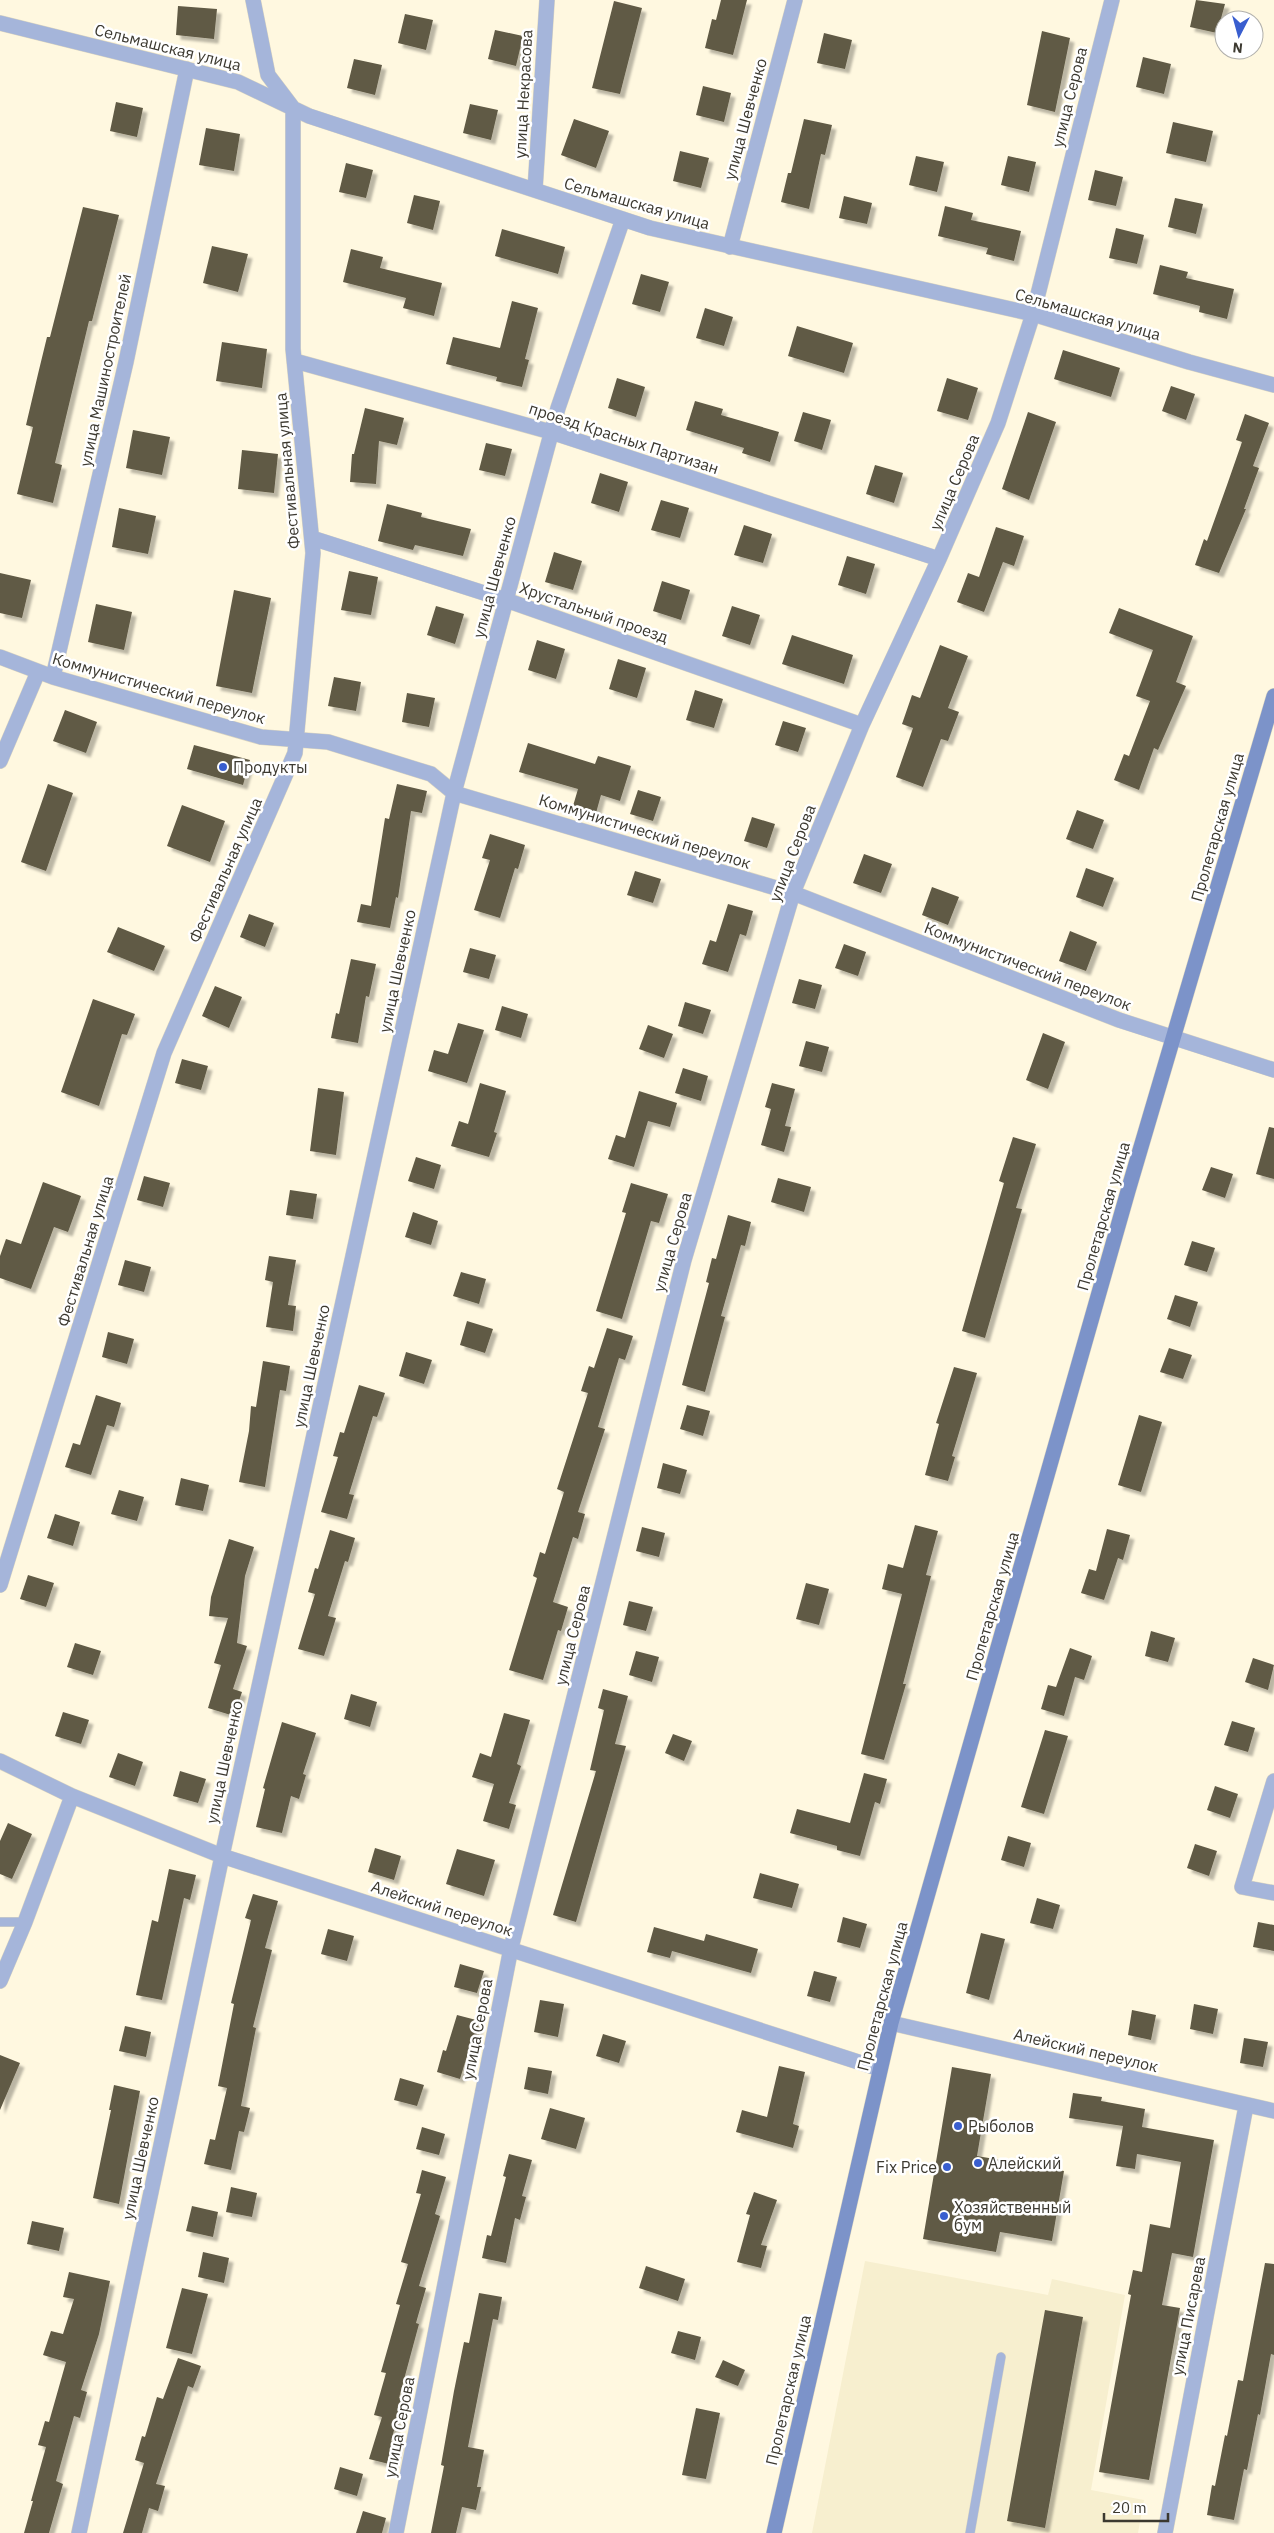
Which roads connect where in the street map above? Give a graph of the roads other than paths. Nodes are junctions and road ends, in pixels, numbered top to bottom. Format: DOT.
graph roads {
  1 [pos="253,0"];
  2 [pos="547,0"];
  3 [pos="795,0"];
  4 [pos="1112,0"];
  5 [pos="0,23"];
  6 [pos="187,69"];
  7 [pos="293,108"];
  8 [pos="535,190"];
  9 [pos="623,219"];
  10 [pos="730,247"];
  11 [pos="1033,314"];
  12 [pos="295,361"];
  13 [pos="1274,385"];
  14 [pos="552,432"];
  15 [pos="312,538"];
  16 [pos="939,559"];
  17 [pos="506,600"];
  18 [pos="0,657"];
  19 [pos="45,674"];
  20 [pos="1274,696"];
  21 [pos="862,724"];
  22 [pos="296,738"];
  23 [pos="0,761"];
  24 [pos="454,793"];
  25 [pos="793,893"];
  26 [pos="1173,1038"];
  27 [pos="1274,1070"];
  28 [pos="0,1586"];
  29 [pos="0,1761"];
  30 [pos="1274,1781"];
  31 [pos="72,1796"];
  32 [pos="222,1856"];
  33 [pos="1274,1893"];
  34 [pos="0,1922"];
  35 [pos="25,1922"];
  36 [pos="511,1948"];
  37 [pos="0,1981"];
  38 [pos="891,2023"];
  39 [pos="880,2069"];
  40 [pos="1246,2106"];
  41 [pos="1274,2111"];
  42 [pos="1001,2357"];
  43 [pos="79,2533"];
  44 [pos="396,2533"];
  45 [pos="774,2533"];
  46 [pos="970,2533"];
  47 [pos="1165,2533"];
  1 -- 7 [label="street"];
  2 -- 8 [label="street, улица Некрасова"];
  3 -- 10 [label="street, улица Шевченко"];
  4 -- 11 [label="street, улица Серова"];
  5 -- 6 [label="street, Сельмашская улица"];
  6 -- 7 [label="street, Сельмашская улица"];
  6 -- 19 [label="street, улица Машиностроителей"];
  7 -- 8 [label="street, Сельмашская улица"];
  7 -- 12 [label="street, Фестивальная улица"];
  8 -- 9 [label="street, Сельмашская улица"];
  9 -- 10 [label="street, Сельмашская улица"];
  9 -- 14 [label="street, улица Шевченко"];
  10 -- 11 [label="street, Сельмашская улица"];
  11 -- 13 [label="street, Сельмашская улица"];
  11 -- 16 [label="street, улица Серова"];
  12 -- 14 [label="street, проезд Красных Партизан"];
  12 -- 15 [label="street, Фестивальная улица"];
  14 -- 16 [label="street, проезд Красных Партизан"];
  14 -- 17 [label="street, улица Шевченко"];
  15 -- 17 [label="street, Хрустальный проезд"];
  15 -- 22 [label="street, Фестивальная улица"];
  16 -- 21 [label="street, улица Серова"];
  17 -- 21 [label="street, Хрустальный проезд"];
  17 -- 24 [label="street, улица Шевченко"];
  18 -- 19 [label="street, Коммунистический переулок"];
  19 -- 22 [label="street, Коммунистический переулок"];
  19 -- 23 [label="street, улица Машиностроителей"];
  20 -- 26 [label="main road, Пролетарская улица"];
  21 -- 25 [label="street, улица Серова"];
  22 -- 24 [label="street, Коммунистический переулок"];
  22 -- 28 [label="street, Фестивальная улица"];
  24 -- 25 [label="street, Коммунистический переулок"];
  24 -- 32 [label="street, улица Шевченко"];
  25 -- 26 [label="street, Коммунистический переулок"];
  25 -- 36 [label="street, улица Серова"];
  26 -- 27 [label="street, Коммунистический переулок"];
  26 -- 38 [label="main road, Пролетарская улица"];
  29 -- 31 [label="street, Алейский переулок"];
  30 -- 33 [label="street"];
  31 -- 32 [label="street, Алейский переулок"];
  31 -- 35 [label="street"];
  32 -- 36 [label="street, Алейский переулок"];
  32 -- 43 [label="street, улица Шевченко"];
  34 -- 35 [label="lane"];
  35 -- 37 [label="street"];
  36 -- 39 [label="street, Алейский переулок"];
  36 -- 44 [label="street, улица Серова"];
  38 -- 39 [label="main road, Пролетарская улица"];
  38 -- 40 [label="street, Алейский переулок"];
  39 -- 45 [label="main road, Пролетарская улица"];
  40 -- 41 [label="street, Алейский переулок"];
  40 -- 47 [label="street, улица Писарева"];
  42 -- 46 [label="lane"];
}
